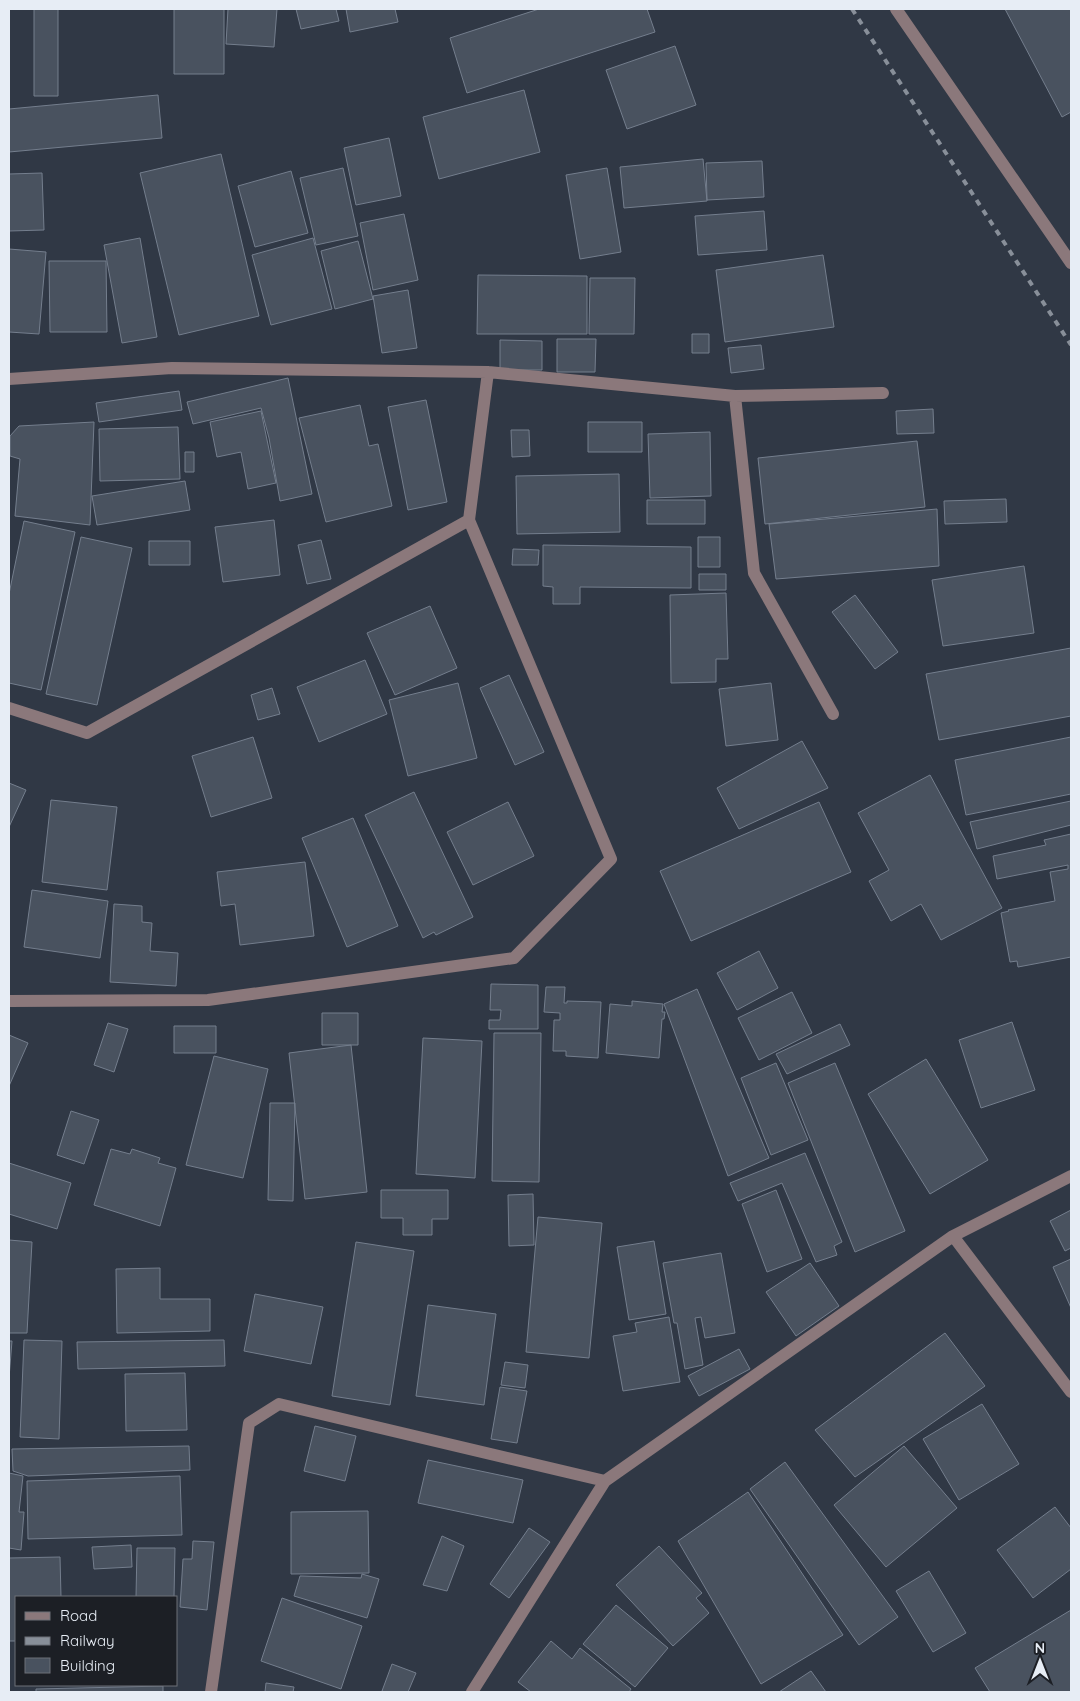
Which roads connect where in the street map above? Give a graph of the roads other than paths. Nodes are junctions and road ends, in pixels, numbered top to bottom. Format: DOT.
graph roads {
  1 [pos="896,9"];
  2 [pos="1071,263"];
  3 [pos="488,372"];
  4 [pos="9,379"];
  5 [pos="883,393"];
  6 [pos="735,396"];
  7 [pos="469,520"];
  8 [pos="9,708"];
  9 [pos="833,714"];
  10 [pos="9,1001"];
  11 [pos="1071,1176"];
  12 [pos="953,1236"];
  13 [pos="1071,1392"];
  14 [pos="605,1481"];
  15 [pos="476,1690"];
  16 [pos="211,1692"];
  1 -- 2 [label="street"];
  3 -- 4 [label="street"];
  3 -- 6 [label="street"];
  3 -- 7 [label="street"];
  5 -- 6 [label="street"];
  6 -- 9 [label="street"];
  7 -- 8 [label="street"];
  7 -- 10 [label="street"];
  11 -- 12 [label="street"];
  12 -- 13 [label="street"];
  12 -- 14 [label="street"];
  14 -- 15 [label="street"];
  14 -- 16 [label="street"];
}
